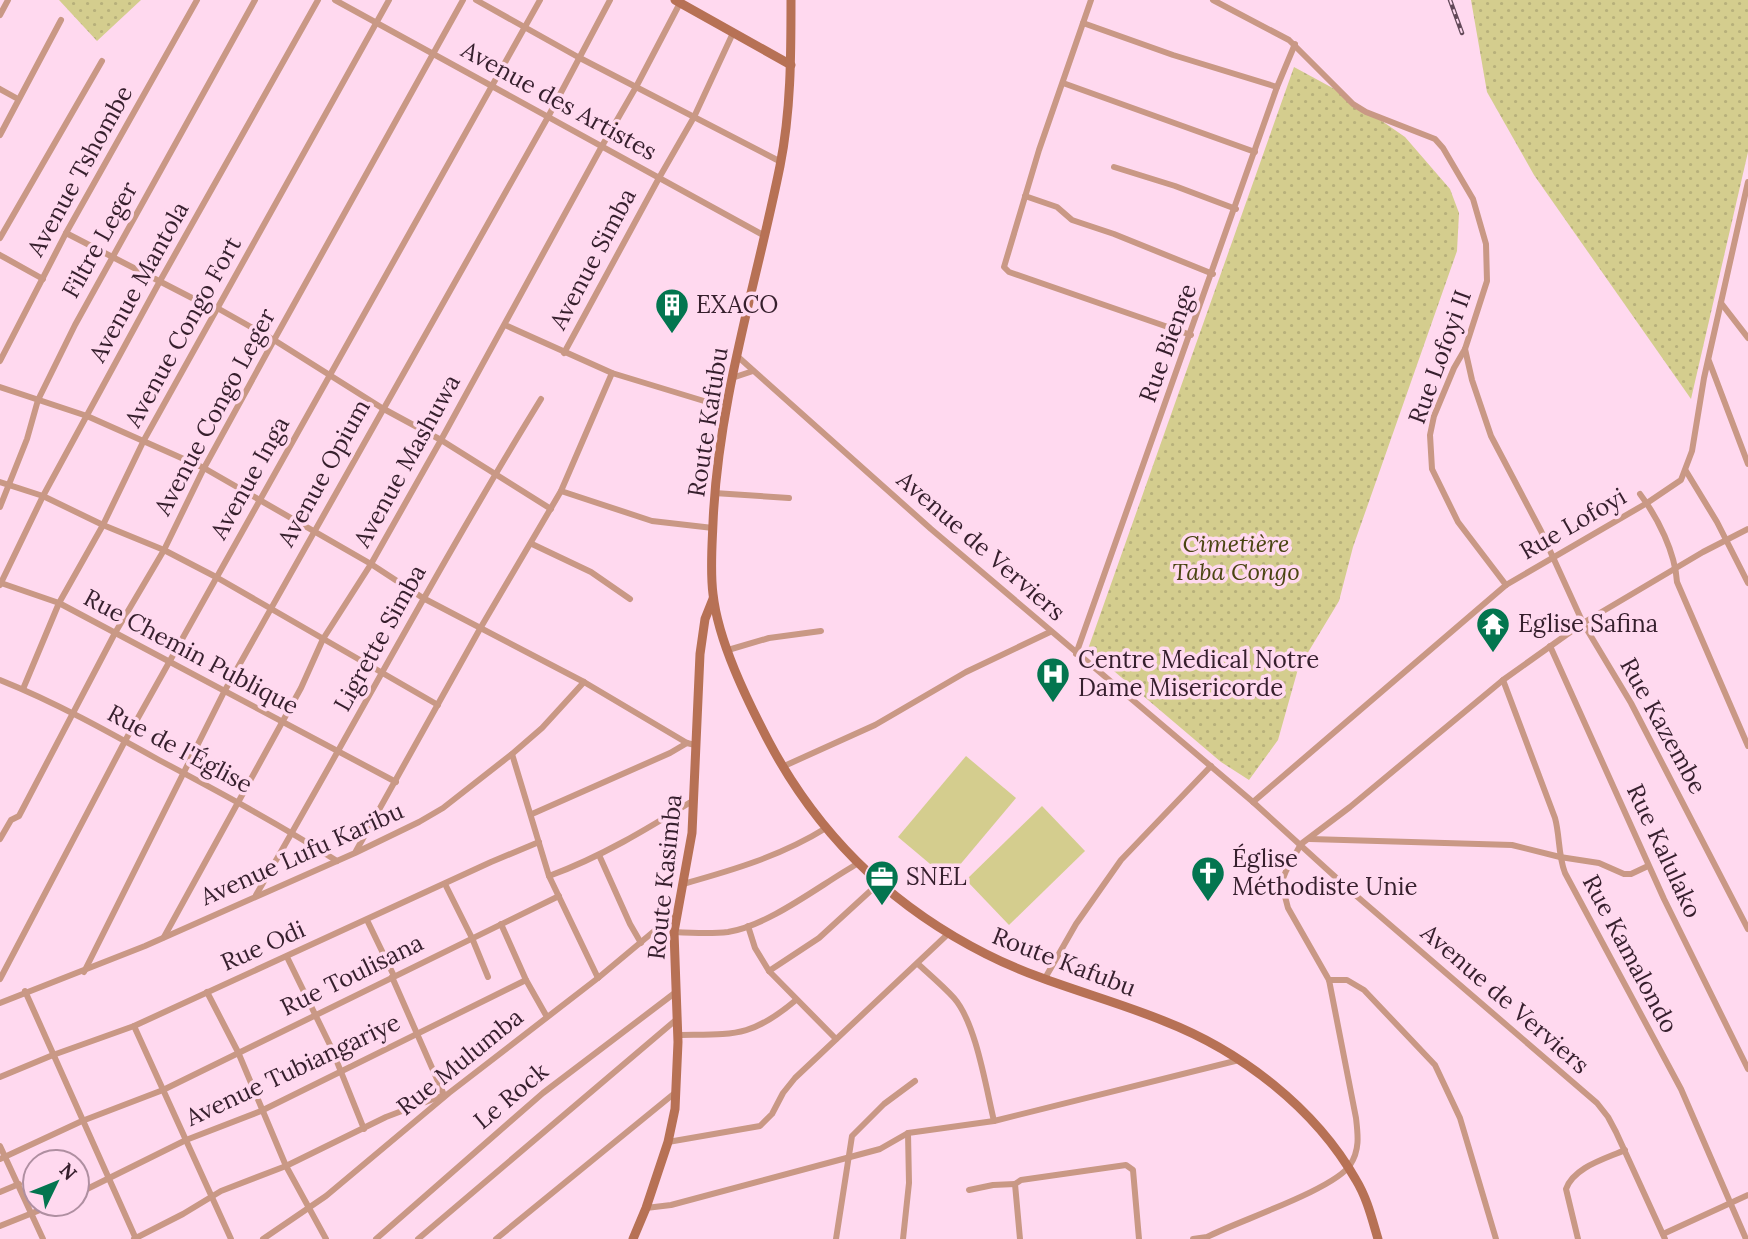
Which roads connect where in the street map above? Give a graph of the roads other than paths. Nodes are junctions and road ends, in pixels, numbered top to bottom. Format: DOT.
graph roads {
  1 [pos="8,0"];
  2 [pos="197,0"];
  3 [pos="255,0"];
  4 [pos="318,0"];
  5 [pos="335,0"];
  6 [pos="389,0"];
  7 [pos="463,0"];
  8 [pos="476,0"];
  9 [pos="540,0"];
  10 [pos="610,0"];
  11 [pos="791,0"];
  12 [pos="1091,0"];
  13 [pos="1213,0"];
  14 [pos="678,1"];
  15 [pos="0,15"];
  16 [pos="61,20"];
  17 [pos="377,23"];
  18 [pos="1083,23"];
  19 [pos="524,27"];
  20 [pos="733,33"];
  21 [pos="1295,44"];
  22 [pos="432,54"];
  23 [pos="578,57"];
  24 [pos="102,61"];
  25 [pos="791,65"];
  26 [pos="1063,83"];
  27 [pos="490,86"];
  28 [pos="636,87"];
  29 [pos="1277,88"];
  30 [pos="0,89"];
  31 [pos="18,99"];
  32 [pos="548,117"];
  33 [pos="694,117"];
  34 [pos="0,135"];
  35 [pos="602,146"];
  36 [pos="1255,152"];
  37 [pos="781,162"];
  38 [pos="1114,167"];
  39 [pos="659,178"];
  40 [pos="1748,181"];
  41 [pos="1025,197"];
  42 [pos="1236,209"];
  43 [pos="66,233"];
  44 [pos="765,236"];
  45 [pos="0,238"];
  46 [pos="0,255"];
  47 [pos="112,256"];
  48 [pos="1213,274"];
  49 [pos="43,279"];
  50 [pos="160,281"];
  51 [pos="1721,303"];
  52 [pos="219,309"];
  53 [pos="505,325"];
  54 [pos="1191,335"];
  55 [pos="1748,338"];
  56 [pos="274,340"];
  57 [pos="1465,349"];
  58 [pos="2,351"];
  59 [pos="564,353"];
  60 [pos="736,355"];
  61 [pos="1708,359"];
  62 [pos="0,361"];
  63 [pos="753,371"];
  64 [pos="329,373"];
  65 [pos="612,373"];
  66 [pos="732,378"];
  67 [pos="0,387"];
  68 [pos="541,399"];
  69 [pos="38,400"];
  70 [pos="383,408"];
  71 [pos="727,408"];
  72 [pos="87,416"];
  73 [pos="144,440"];
  74 [pos="441,440"];
  75 [pos="1748,464"];
  76 [pos="204,468"];
  77 [pos="1686,471"];
  78 [pos="495,474"];
  79 [pos="0,482"];
  80 [pos="11,483"];
  81 [pos="561,491"];
  82 [pos="714,493"];
  83 [pos="1640,494"];
  84 [pos="43,496"];
  85 [pos="789,498"];
  86 [pos="260,501"];
  87 [pos="1647,503"];
  88 [pos="0,507"];
  89 [pos="551,509"];
  90 [pos="103,525"];
  91 [pos="713,528"];
  92 [pos="1748,529"];
  93 [pos="315,532"];
  94 [pos="1727,539"];
  95 [pos="531,544"];
  96 [pos="164,550"];
  97 [pos="1554,558"];
  98 [pos="371,564"];
  99 [pos="1676,568"];
  100 [pos="216,577"];
  101 [pos="1748,583"];
  102 [pos="1,584"];
  103 [pos="1506,585"];
  104 [pos="713,597"];
  105 [pos="423,598"];
  106 [pos="630,599"];
  107 [pos="59,603"];
  108 [pos="271,608"];
  109 [pos="1583,623"];
  110 [pos="481,627"];
  111 [pos="821,631"];
  112 [pos="1050,632"];
  113 [pos="116,633"];
  114 [pos="323,639"];
  115 [pos="1550,646"];
  116 [pos="728,650"];
  117 [pos="1076,654"];
  118 [pos="170,662"];
  119 [pos="382,674"];
  120 [pos="0,680"];
  121 [pos="1503,680"];
  122 [pos="584,682"];
  123 [pos="23,689"];
  124 [pos="224,692"];
  125 [pos="439,705"];
  126 [pos="72,713"];
  127 [pos="282,723"];
  128 [pos="125,741"];
  129 [pos="691,744"];
  130 [pos="1748,746"];
  131 [pos="339,752"];
  132 [pos="512,754"];
  133 [pos="782,766"];
  134 [pos="1211,766"];
  135 [pos="183,773"];
  136 [pos="396,782"];
  137 [pos="694,800"];
  138 [pos="1253,802"];
  139 [pos="239,803"];
  140 [pos="532,814"];
  141 [pos="826,828"];
  142 [pos="292,833"];
  143 [pos="0,839"];
  144 [pos="1309,839"];
  145 [pos="539,842"];
  146 [pos="1301,844"];
  147 [pos="355,853"];
  148 [pos="599,855"];
  149 [pos="1560,857"];
  150 [pos="337,861"];
  151 [pos="857,864"];
  152 [pos="1648,866"];
  153 [pos="550,876"];
  154 [pos="879,883"];
  155 [pos="445,884"];
  156 [pos="682,884"];
  157 [pos="559,896"];
  158 [pos="255,897"];
  159 [pos="678,911"];
  160 [pos="367,920"];
  161 [pos="500,924"];
  162 [pos="748,926"];
  163 [pos="1748,929"];
  164 [pos="674,932"];
  165 [pos="949,933"];
  166 [pos="164,937"];
  167 [pos="472,938"];
  168 [pos="641,943"];
  169 [pos="287,957"];
  170 [pos="918,964"];
  171 [pos="769,971"];
  172 [pos="84,972"];
  173 [pos="393,977"];
  174 [pos="488,977"];
  175 [pos="598,978"];
  176 [pos="0,979"];
  177 [pos="1044,980"];
  178 [pos="1329,980"];
  179 [pos="526,981"];
  180 [pos="25,992"];
  181 [pos="207,992"];
  182 [pos="677,992"];
  183 [pos="0,994"];
  184 [pos="10,998"];
  185 [pos="796,1000"];
  186 [pos="0,1003"];
  187 [pos="314,1015"];
  188 [pos="547,1017"];
  189 [pos="677,1019"];
  190 [pos="134,1026"];
  191 [pos="417,1034"];
  192 [pos="678,1035"];
  193 [pos="836,1039"];
  194 [pos="238,1052"];
  195 [pos="53,1055"];
  196 [pos="1239,1060"];
  197 [pos="1748,1069"];
  198 [pos="340,1072"];
  199 [pos="0,1077"];
  200 [pos="915,1081"];
  201 [pos="163,1090"];
  202 [pos="677,1091"];
  203 [pos="447,1094"];
  204 [pos="261,1111"];
  205 [pos="82,1121"];
  206 [pos="994,1121"];
  207 [pos="364,1129"];
  208 [pos="908,1133"];
  209 [pos="186,1140"];
  210 [pos="668,1142"];
  211 [pos="0,1146"];
  212 [pos="1625,1150"];
  213 [pos="3,1157"];
  214 [pos="850,1157"];
  215 [pos="286,1166"];
  216 [pos="1349,1168"];
  217 [pos="110,1179"];
  218 [pos="19,1184"];
  219 [pos="1015,1184"];
  220 [pos="91,1188"];
  221 [pos="21,1189"];
  222 [pos="969,1190"];
  223 [pos="0,1192"];
  224 [pos="1748,1195"];
  225 [pos="211,1197"];
  226 [pos="1731,1203"];
  227 [pos="308,1208"];
  228 [pos="646,1208"];
  229 [pos="21,1218"];
  230 [pos="33,1218"];
  231 [pos="0,1226"];
  232 [pos="1664,1236"];
  233 [pos="43,1239"];
  234 [pos="136,1239"];
  235 [pos="231,1239"];
  236 [pos="262,1239"];
  237 [pos="327,1239"];
  238 [pos="376,1239"];
  239 [pos="418,1239"];
  240 [pos="496,1239"];
  241 [pos="633,1239"];
  242 [pos="836,1239"];
  243 [pos="903,1239"];
  244 [pos="1020,1239"];
  245 [pos="1139,1239"];
  246 [pos="1193,1239"];
  247 [pos="1378,1239"];
  248 [pos="1496,1239"];
  249 [pos="1578,1239"];
  250 [pos="1745,1239"];
  1 -- 15 [label="street"];
  2 -- 43 [label="street, Avenue Tshombe"];
  3 -- 47 [label="street, Filtre Leger"];
  4 -- 50 [label="street, Avenue Mantola"];
  5 -- 17 [label="street, Avenue des Artistes"];
  6 -- 17 [label="street, Avenue Congo Fort"];
  7 -- 22 [label="street, Avenue Congo Leger"];
  8 -- 19 [label="street"];
  9 -- 19 [label="street, Avenue Inga"];
  10 -- 23 [label="street, Avenue Opium"];
  11 -- 25 [label="main road, Route Kafubu"];
  12 -- 18 [label="street"];
  13 -- 21 [label="street, Rue Lofoyi II"];
  14 -- 20 [label="main road"];
  14 -- 28 [label="street, Avenue Mashuwa"];
  16 -- 31 [label="street"];
  17 -- 22 [label="street, Avenue des Artistes"];
  17 -- 52 [label="street, Avenue Congo Fort"];
  18 -- 26 [label="street"];
  18 -- 29 [label="street"];
  19 -- 23 [label="street"];
  19 -- 27 [label="street, Avenue Inga"];
  20 -- 25 [label="main road"];
  20 -- 33 [label="street, Avenue Simba"];
  21 -- 29 [label="street, Rue Bienge"];
  21 -- 57 [label="street, Rue Lofoyi II"];
  22 -- 27 [label="street, Avenue des Artistes"];
  22 -- 56 [label="street, Avenue Congo Leger"];
  23 -- 28 [label="street"];
  23 -- 32 [label="street, Avenue Opium"];
  24 -- 45 [label="street"];
  25 -- 37 [label="main road, Route Kafubu"];
  26 -- 36 [label="street"];
  26 -- 41 [label="street"];
  27 -- 32 [label="street, Avenue des Artistes"];
  27 -- 64 [label="street, Avenue Inga"];
  28 -- 33 [label="street"];
  28 -- 35 [label="street, Avenue Mashuwa"];
  29 -- 36 [label="street, Rue Bienge"];
  30 -- 31 [label="street"];
  31 -- 34 [label="street"];
  32 -- 35 [label="street, Avenue des Artistes"];
  32 -- 70 [label="street, Avenue Opium"];
  33 -- 37 [label="street"];
  33 -- 39 [label="street, Avenue Simba"];
  35 -- 39 [label="street, Avenue des Artistes"];
  35 -- 53 [label="street, Avenue Mashuwa"];
  36 -- 42 [label="street, Rue Bienge"];
  37 -- 44 [label="main road, Route Kafubu"];
  38 -- 42 [label="street"];
  39 -- 44 [label="street, Avenue des Artistes"];
  39 -- 59 [label="street, Avenue Simba"];
  40 -- 51 [label="street"];
  41 -- 48 [label="street"];
  41 -- 54 [label="street"];
  42 -- 48 [label="street, Rue Bienge"];
  43 -- 47 [label="street"];
  43 -- 49 [label="street, Avenue Tshombe"];
  44 -- 60 [label="main road, Route Kafubu"];
  46 -- 49 [label="street"];
  47 -- 50 [label="street"];
  47 -- 69 [label="street, Filtre Leger"];
  48 -- 54 [label="street, Rue Bienge"];
  49 -- 58 [label="street, Avenue Tshombe"];
  50 -- 52 [label="street"];
  50 -- 72 [label="street, Avenue Mantola"];
  51 -- 55 [label="street"];
  51 -- 61 [label="street"];
  52 -- 56 [label="street"];
  52 -- 73 [label="street, Avenue Congo Fort"];
  53 -- 59 [label="street"];
  53 -- 74 [label="street, Avenue Mashuwa"];
  54 -- 117 [label="street, Rue Bienge"];
  56 -- 64 [label="street"];
  56 -- 76 [label="street, Avenue Congo Leger"];
  57 -- 97 [label="street, Rue Kazembe"];
  57 -- 103 [label="street, Rue Lofoyi II"];
  58 -- 62 [label="street, Avenue Tshombe"];
  59 -- 65 [label="street"];
  60 -- 63 [label="street, Avenue de Verviers"];
  60 -- 66 [label="main road, Route Kafubu"];
  61 -- 75 [label="street"];
  61 -- 77 [label="street"];
  63 -- 66 [label="street"];
  63 -- 112 [label="street, Avenue de Verviers"];
  64 -- 70 [label="street"];
  64 -- 86 [label="street, Avenue Inga"];
  65 -- 71 [label="street"];
  65 -- 81 [label="street"];
  66 -- 71 [label="main road, Route Kafubu"];
  67 -- 69 [label="street"];
  68 -- 78 [label="street, Ligrette Simba"];
  69 -- 72 [label="street"];
  69 -- 80 [label="street, Filtre Leger"];
  70 -- 74 [label="street"];
  70 -- 93 [label="street, Avenue Opium"];
  71 -- 82 [label="main road, Route Kafubu"];
  72 -- 73 [label="street"];
  72 -- 84 [label="street, Avenue Mantola"];
  73 -- 76 [label="street"];
  73 -- 90 [label="street, Avenue Congo Fort"];
  74 -- 78 [label="street"];
  74 -- 98 [label="street, Avenue Mashuwa"];
  76 -- 86 [label="street"];
  76 -- 96 [label="street, Avenue Congo Leger"];
  77 -- 87 [label="street, Rue Lofoyi"];
  77 -- 94 [label="street"];
  78 -- 89 [label="street"];
  78 -- 105 [label="street, Ligrette Simba"];
  79 -- 80 [label="street"];
  80 -- 84 [label="street"];
  80 -- 88 [label="street, Filtre Leger"];
  81 -- 89 [label="street"];
  81 -- 91 [label="street"];
  82 -- 85 [label="street"];
  82 -- 91 [label="main road, Route Kafubu"];
  83 -- 87 [label="street"];
  84 -- 90 [label="street"];
  84 -- 102 [label="street, Avenue Mantola"];
  86 -- 93 [label="street"];
  86 -- 100 [label="street, Avenue Inga"];
  87 -- 97 [label="street, Rue Lofoyi"];
  87 -- 99 [label="street"];
  89 -- 95 [label="street"];
  90 -- 96 [label="street"];
  90 -- 107 [label="street, Avenue Congo Fort"];
  91 -- 104 [label="main road, Route Kafubu"];
  92 -- 94 [label="street"];
  93 -- 98 [label="street"];
  93 -- 108 [label="street, Avenue Opium"];
  94 -- 99 [label="street"];
  94 -- 101 [label="street"];
  95 -- 106 [label="street"];
  95 -- 110 [label="street"];
  96 -- 100 [label="street"];
  96 -- 113 [label="street, Avenue Congo Leger"];
  97 -- 103 [label="street, Rue Lofoyi"];
  97 -- 109 [label="street, Rue Kazembe"];
  98 -- 105 [label="street"];
  98 -- 114 [label="street, Avenue Mashuwa"];
  99 -- 109 [label="street"];
  99 -- 130 [label="street"];
  100 -- 108 [label="street"];
  100 -- 118 [label="street, Avenue Inga"];
  102 -- 107 [label="street, Rue Chemin Publique"];
  103 -- 138 [label="street, Rue Lofoyi"];
  104 -- 116 [label="main road, Route Kafubu"];
  104 -- 129 [label="main road, Route Kasimba"];
  105 -- 110 [label="street"];
  105 -- 119 [label="street, Ligrette Simba"];
  107 -- 113 [label="street, Rue Chemin Publique"];
  107 -- 123 [label="street, Avenue Congo Fort"];
  108 -- 114 [label="street"];
  108 -- 124 [label="street, Avenue Opium"];
  109 -- 115 [label="street"];
  109 -- 163 [label="street, Rue Kazembe"];
  110 -- 122 [label="street"];
  110 -- 125 [label="street"];
  111 -- 116 [label="street"];
  112 -- 117 [label="street, Avenue de Verviers"];
  112 -- 133 [label="street"];
  113 -- 118 [label="street, Rue Chemin Publique"];
  113 -- 126 [label="street, Avenue Congo Leger"];
  114 -- 119 [label="street"];
  114 -- 127 [label="street, Avenue Mashuwa"];
  115 -- 121 [label="street"];
  115 -- 152 [label="street, Rue Kalulako"];
  116 -- 133 [label="main road, Route Kafubu"];
  117 -- 134 [label="street, Avenue de Verviers"];
  118 -- 124 [label="street, Rue Chemin Publique"];
  118 -- 128 [label="street, Avenue Inga"];
  119 -- 125 [label="street"];
  119 -- 131 [label="street, Ligrette Simba"];
  120 -- 123 [label="street, Rue de l'Église"];
  121 -- 144 [label="street"];
  121 -- 149 [label="street, Rue Kamalondo"];
  122 -- 129 [label="street"];
  122 -- 132 [label="street, Avenue Lufu Karibu"];
  123 -- 126 [label="street, Rue de l'Église"];
  124 -- 127 [label="street, Rue Chemin Publique"];
  124 -- 135 [label="street, Avenue Opium"];
  125 -- 136 [label="street"];
  126 -- 128 [label="street, Rue de l'Église"];
  126 -- 143 [label="street, Avenue Congo Leger"];
  127 -- 131 [label="street, Rue Chemin Publique"];
  127 -- 139 [label="street, Avenue Mashuwa"];
  128 -- 135 [label="street, Rue de l'Église"];
  128 -- 176 [label="street, Avenue Inga"];
  129 -- 137 [label="main road, Route Kasimba"];
  129 -- 140 [label="street"];
  131 -- 136 [label="street, Rue Chemin Publique"];
  131 -- 142 [label="street, Ligrette Simba"];
  132 -- 140 [label="street"];
  132 -- 147 [label="street, Avenue Lufu Karibu"];
  133 -- 141 [label="main road, Route Kafubu"];
  134 -- 138 [label="street, Avenue de Verviers"];
  134 -- 177 [label="street"];
  135 -- 139 [label="street, Rue de l'Église"];
  135 -- 172 [label="street, Avenue Opium"];
  136 -- 147 [label="street"];
  137 -- 148 [label="street"];
  137 -- 156 [label="main road, Route Kasimba"];
  138 -- 146 [label="street, Avenue de Verviers"];
  139 -- 142 [label="street, Rue de l'Église"];
  139 -- 166 [label="street, Avenue Mashuwa"];
  140 -- 145 [label="street"];
  141 -- 151 [label="main road, Route Kafubu"];
  141 -- 156 [label="street"];
  142 -- 150 [label="street, Rue de l'Église"];
  142 -- 158 [label="street, Ligrette Simba"];
  144 -- 146 [label="street"];
  144 -- 149 [label="street"];
  145 -- 153 [label="street"];
  145 -- 155 [label="street, Rue Odi"];
  146 -- 178 [label="street"];
  146 -- 212 [label="street, Avenue de Verviers"];
  147 -- 150 [label="street, Avenue Lufu Karibu"];
  148 -- 153 [label="street"];
  148 -- 168 [label="street"];
  149 -- 152 [label="street"];
  149 -- 226 [label="street, Rue Kamalondo"];
  150 -- 158 [label="street, Avenue Lufu Karibu"];
  151 -- 154 [label="main road, Route Kafubu"];
  151 -- 162 [label="street"];
  152 -- 197 [label="street, Rue Kalulako"];
  153 -- 157 [label="street"];
  154 -- 165 [label="main road, Route Kafubu"];
  154 -- 171 [label="street"];
  155 -- 160 [label="street, Rue Odi"];
  155 -- 167 [label="street"];
  156 -- 159 [label="main road, Route Kasimba"];
  157 -- 161 [label="street, Rue Toulisana"];
  157 -- 175 [label="street"];
  158 -- 166 [label="street, Avenue Lufu Karibu"];
  159 -- 164 [label="main road, Route Kasimba"];
  159 -- 168 [label="street, Rue Mulumba"];
  160 -- 169 [label="street, Rue Odi"];
  160 -- 173 [label="street"];
  161 -- 167 [label="street, Rue Toulisana"];
  161 -- 179 [label="street"];
  162 -- 164 [label="street"];
  162 -- 171 [label="street"];
  164 -- 182 [label="main road, Route Kasimba"];
  165 -- 170 [label="street"];
  165 -- 177 [label="main road, Route Kafubu"];
  166 -- 172 [label="street, Avenue Lufu Karibu"];
  167 -- 173 [label="street, Rue Toulisana"];
  167 -- 174 [label="street"];
  168 -- 175 [label="street, Rue Mulumba"];
  169 -- 181 [label="street, Rue Odi"];
  169 -- 187 [label="street"];
  170 -- 193 [label="street"];
  170 -- 206 [label="street"];
  171 -- 185 [label="street"];
  172 -- 180 [label="street, Avenue Lufu Karibu"];
  173 -- 187 [label="street, Rue Toulisana"];
  173 -- 191 [label="street"];
  175 -- 188 [label="street, Rue Mulumba"];
  177 -- 196 [label="main road, Route Kafubu"];
  178 -- 216 [label="street"];
  178 -- 248 [label="street"];
  179 -- 188 [label="street"];
  179 -- 191 [label="street, Avenue Tubiangariye"];
  180 -- 184 [label="street, Avenue Lufu Karibu"];
  180 -- 195 [label="street"];
  181 -- 190 [label="street, Rue Odi"];
  181 -- 194 [label="street"];
  182 -- 189 [label="main road, Route Kasimba"];
  182 -- 238 [label="street, Le Rock"];
  183 -- 184 [label="street"];
  184 -- 186 [label="street, Avenue Lufu Karibu"];
  185 -- 192 [label="street"];
  185 -- 193 [label="street"];
  187 -- 194 [label="street, Rue Toulisana"];
  187 -- 198 [label="street"];
  188 -- 203 [label="street, Rue Mulumba"];
  189 -- 192 [label="main road, Route Kasimba"];
  189 -- 239 [label="street"];
  190 -- 195 [label="street, Rue Odi"];
  190 -- 201 [label="street"];
  191 -- 198 [label="street, Avenue Tubiangariye"];
  191 -- 203 [label="street"];
  192 -- 202 [label="main road, Route Kasimba"];
  193 -- 210 [label="street"];
  194 -- 201 [label="street, Rue Toulisana"];
  194 -- 204 [label="street"];
  195 -- 199 [label="street, Rue Odi"];
  195 -- 205 [label="street"];
  196 -- 206 [label="street"];
  196 -- 216 [label="main road, Route Kafubu"];
  198 -- 204 [label="street, Avenue Tubiangariye"];
  198 -- 207 [label="street"];
  200 -- 214 [label="street"];
  201 -- 205 [label="street, Rue Toulisana"];
  201 -- 209 [label="street"];
  202 -- 210 [label="main road, Route Kasimba"];
  202 -- 240 [label="street"];
  203 -- 207 [label="street"];
  203 -- 227 [label="street, Rue Mulumba"];
  204 -- 209 [label="street, Avenue Tubiangariye"];
  204 -- 215 [label="street"];
  205 -- 213 [label="street, Rue Toulisana"];
  205 -- 217 [label="street"];
  206 -- 208 [label="street"];
  207 -- 215 [label="street"];
  208 -- 214 [label="street"];
  208 -- 243 [label="street"];
  209 -- 217 [label="street, Avenue Tubiangariye"];
  209 -- 225 [label="street"];
  210 -- 228 [label="main road, Route Kasimba"];
  211 -- 213 [label="street"];
  212 -- 232 [label="street, Avenue de Verviers"];
  212 -- 249 [label="street"];
  213 -- 218 [label="street"];
  214 -- 228 [label="street"];
  214 -- 242 [label="street"];
  215 -- 225 [label="street"];
  215 -- 227 [label="street"];
  216 -- 246 [label="street"];
  216 -- 247 [label="main road, Route Kafubu"];
  217 -- 220 [label="street, Avenue Tubiangariye"];
  217 -- 234 [label="street"];
  218 -- 221 [label="street"];
  218 -- 223 [label="street"];
  219 -- 222 [label="street"];
  219 -- 244 [label="street"];
  219 -- 245 [label="street"];
  224 -- 226 [label="street"];
  225 -- 234 [label="street"];
  225 -- 235 [label="street"];
  226 -- 232 [label="street"];
  226 -- 250 [label="street, Rue Kamalondo"];
  227 -- 236 [label="street, Rue Mulumba"];
  227 -- 237 [label="street"];
  228 -- 241 [label="main road, Route Kasimba"];
  229 -- 231 [label="street"];
  230 -- 233 [label="street"];
}
